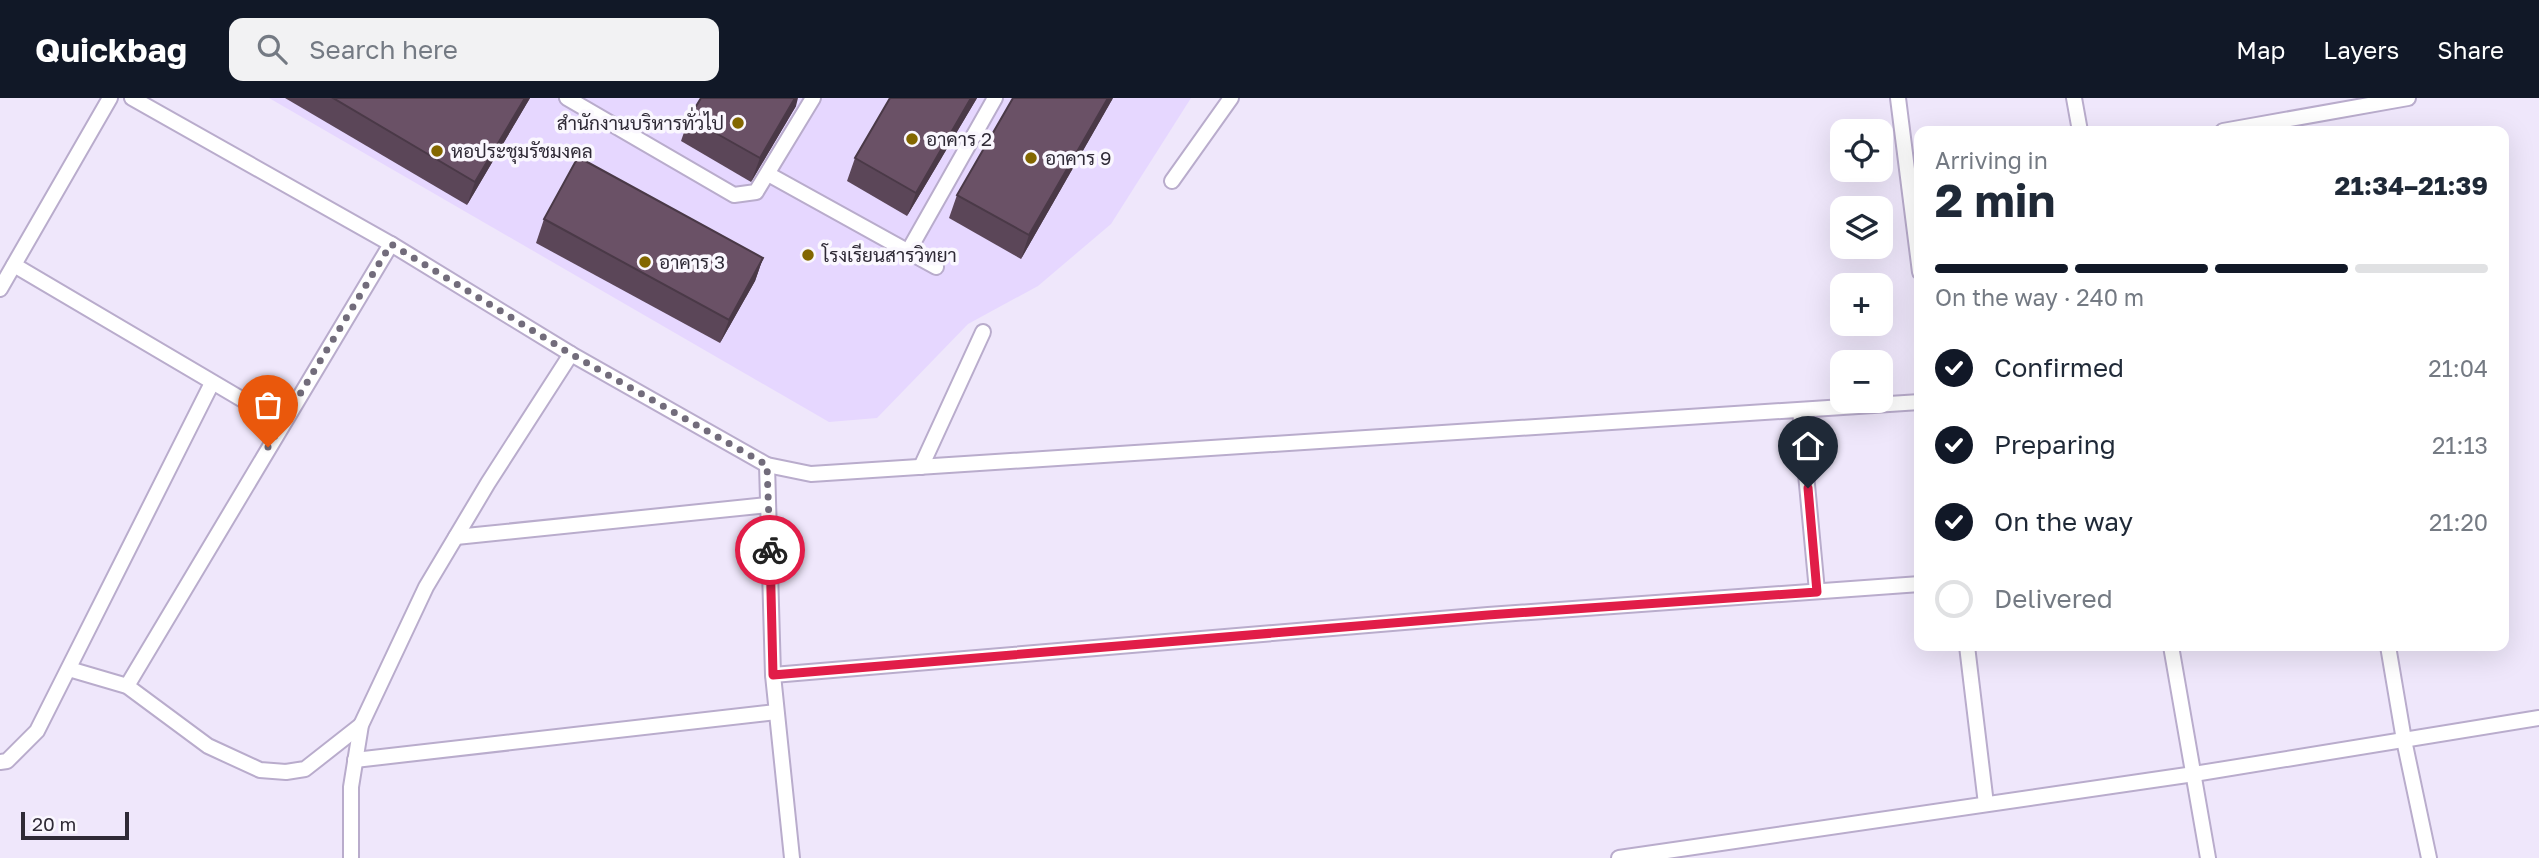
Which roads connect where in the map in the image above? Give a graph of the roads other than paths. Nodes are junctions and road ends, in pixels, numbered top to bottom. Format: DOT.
graph roads {
  1 [pos="110,98"];
  2 [pos="132,98"];
  3 [pos="567,98"];
  4 [pos="813,98"];
  5 [pos="995,98"];
  6 [pos="1231,98"];
  7 [pos="1898,98"];
  8 [pos="2074,98"];
  9 [pos="2407,98"];
  10 [pos="2079,126"];
  11 [pos="2251,126"];
  12 [pos="768,174"];
  13 [pos="1172,181"];
  14 [pos="1914,225"];
  15 [pos="391,244"];
  16 [pos="909,250"];
  17 [pos="14,265"];
  18 [pos="936,267"];
  19 [pos="0,289"];
  20 [pos="984,332"];
  21 [pos="571,354"];
  22 [pos="212,383"];
  23 [pos="1914,402"];
  24 [pos="1800,410"];
  25 [pos="282,423"];
  26 [pos="767,465"];
  27 [pos="922,467"];
  28 [pos="768,505"];
  29 [pos="456,537"];
  30 [pos="1914,584"];
  31 [pos="1817,592"];
  32 [pos="1968,651"];
  33 [pos="2172,651"];
  34 [pos="2389,651"];
  35 [pos="69,669"];
  36 [pos="773,675"];
  37 [pos="127,686"];
  38 [pos="776,712"];
  39 [pos="2539,718"];
  40 [pos="361,726"];
  41 [pos="2404,740"];
  42 [pos="355,760"];
  43 [pos="0,762"];
  44 [pos="2194,774"];
  45 [pos="1986,804"];
  46 [pos="351,858"];
  47 [pos="792,858"];
  48 [pos="1619,858"];
  49 [pos="2208,858"];
  50 [pos="2429,858"];
  1 -- 17 [label="lane"];
  2 -- 15 [label="lane"];
  3 -- 12 [label="lane"];
  4 -- 12 [label="lane"];
  5 -- 16 [label="lane"];
  6 -- 13 [label="lane"];
  7 -- 14 [label="lane"];
  8 -- 10 [label="lane"];
  9 -- 11 [label="lane"];
  12 -- 16 [label="lane"];
  15 -- 21 [label="lane"];
  15 -- 25 [label="lane"];
  16 -- 18 [label="lane"];
  17 -- 19 [label="lane"];
  17 -- 22 [label="lane"];
  20 -- 27 [label="lane"];
  21 -- 26 [label="lane"];
  21 -- 29 [label="lane"];
  22 -- 25 [label="lane"];
  22 -- 35 [label="lane"];
  23 -- 24 [label="lane"];
  24 -- 27 [label="lane"];
  24 -- 31 [label="lane"];
  25 -- 37 [label="lane"];
  26 -- 27 [label="lane"];
  26 -- 28 [label="lane"];
  28 -- 29 [label="lane"];
  28 -- 36 [label="lane"];
  29 -- 40 [label="lane"];
  30 -- 31 [label="lane"];
  31 -- 36 [label="lane"];
  32 -- 45 [label="lane"];
  33 -- 44 [label="lane"];
  34 -- 41 [label="lane"];
  35 -- 37 [label="lane"];
  35 -- 43 [label="lane"];
  36 -- 38 [label="lane"];
  37 -- 40 [label="lane"];
  38 -- 42 [label="lane"];
  38 -- 47 [label="lane"];
  39 -- 41 [label="lane"];
  40 -- 42 [label="lane"];
  41 -- 44 [label="lane"];
  41 -- 50 [label="lane"];
  42 -- 46 [label="lane"];
  44 -- 45 [label="lane"];
  44 -- 49 [label="lane"];
  45 -- 48 [label="lane"];
}
